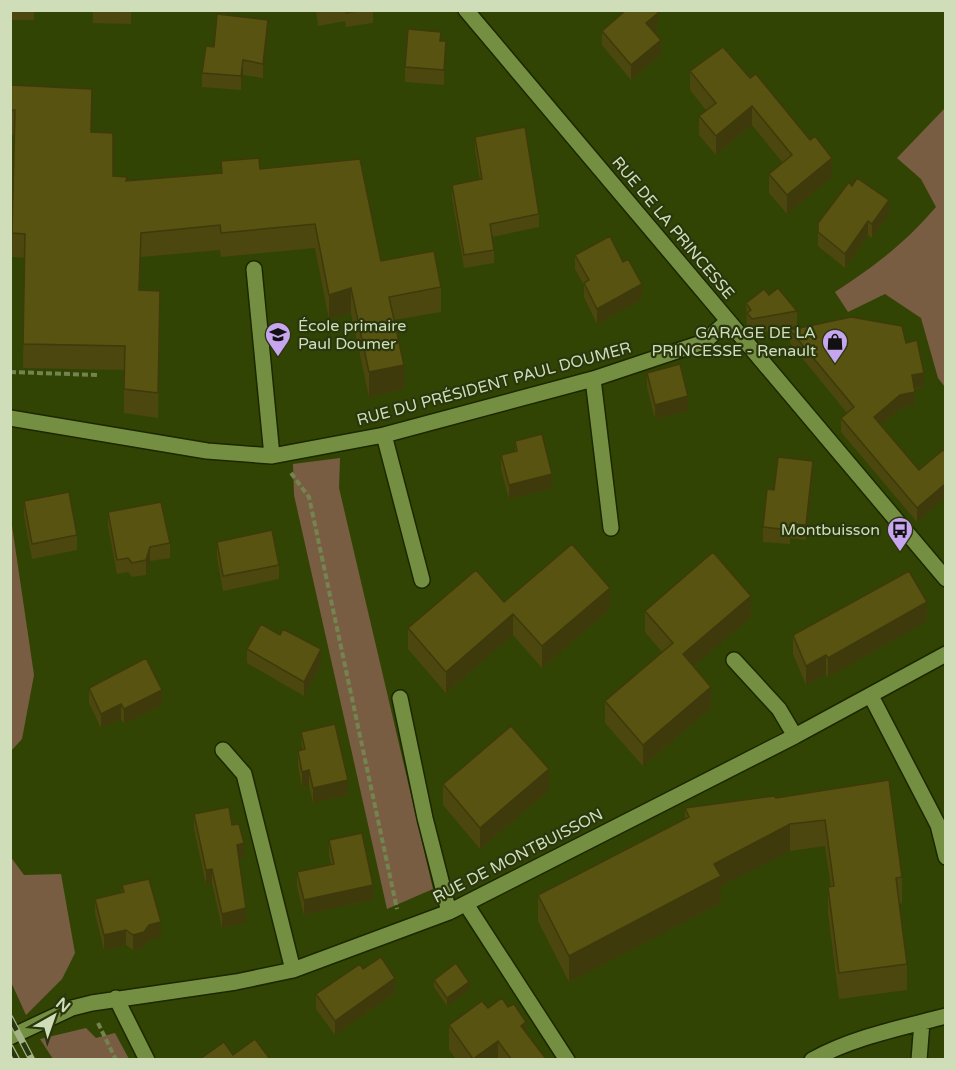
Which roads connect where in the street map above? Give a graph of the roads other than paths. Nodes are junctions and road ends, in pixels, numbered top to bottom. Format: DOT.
graph roads {
  1 [pos="466,10"];
  2 [pos="254,269"];
  3 [pos="728,321"];
  4 [pos="593,379"];
  5 [pos="10,418"];
  6 [pos="384,435"];
  7 [pos="272,456"];
  8 [pos="611,528"];
  9 [pos="945,579"];
  10 [pos="422,580"];
  11 [pos="945,654"];
  12 [pos="734,660"];
  13 [pos="871,696"];
  14 [pos="400,698"];
  15 [pos="795,736"];
  16 [pos="223,750"];
  17 [pos="945,857"];
  18 [pos="466,904"];
  19 [pos="449,912"];
  20 [pos="293,970"];
  21 [pos="116,998"];
  22 [pos="945,1016"];
  23 [pos="922,1022"];
  24 [pos="10,1037"];
  25 [pos="147,1059"];
  26 [pos="567,1059"];
  27 [pos="812,1059"];
  28 [pos="919,1059"];
  1 -- 3 [label="street, RUE DE LA PRINCESSE"];
  2 -- 7 [label="street"];
  3 -- 4 [label="street, RUE DU PRÉSIDENT PAUL DOUMER"];
  3 -- 9 [label="street, RUE DE LA PRINCESSE"];
  4 -- 6 [label="street, RUE DU PRÉSIDENT PAUL DOUMER"];
  4 -- 8 [label="street"];
  5 -- 7 [label="street, RUE DU PRÉSIDENT PAUL DOUMER"];
  6 -- 7 [label="street, RUE DU PRÉSIDENT PAUL DOUMER"];
  6 -- 10 [label="street"];
  11 -- 13 [label="street, RUE DE MONTBUISSON"];
  12 -- 15 [label="street"];
  13 -- 15 [label="street, RUE DE MONTBUISSON"];
  13 -- 17 [label="street"];
  14 -- 19 [label="street"];
  15 -- 18 [label="street, RUE DE MONTBUISSON"];
  16 -- 20 [label="street"];
  18 -- 19 [label="street, RUE DE MONTBUISSON"];
  18 -- 26 [label="street"];
  19 -- 20 [label="street, RUE DE MONTBUISSON"];
  20 -- 21 [label="street, RUE DE MONTBUISSON"];
  21 -- 24 [label="street, RUE DE MONTBUISSON"];
  21 -- 25 [label="street"];
  22 -- 23 [label="street"];
  23 -- 27 [label="street"];
  23 -- 28 [label="street"];
}
